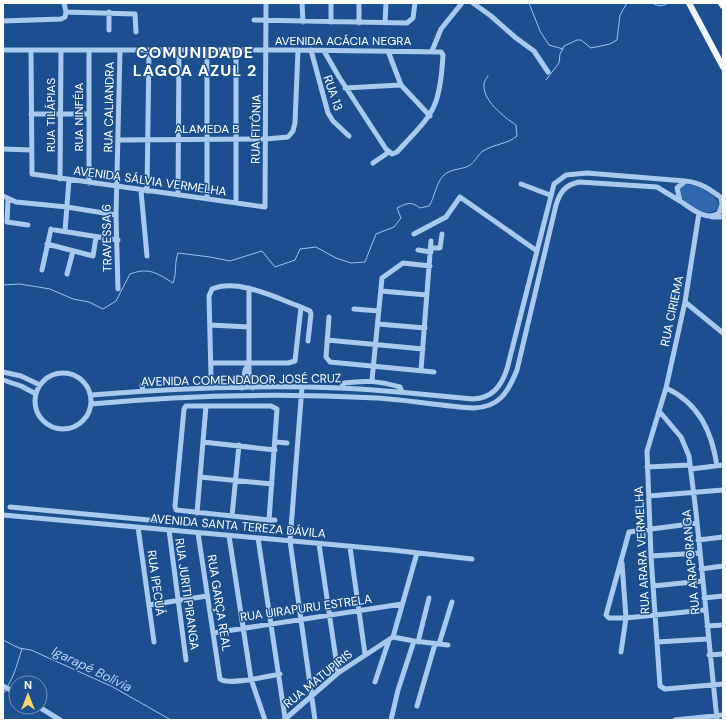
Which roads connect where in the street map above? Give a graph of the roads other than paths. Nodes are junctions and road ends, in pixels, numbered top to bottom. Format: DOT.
graph roads {
  1 [pos="64,3"];
  2 [pos="266,3"];
  3 [pos="302,3"];
  4 [pos="331,3"];
  5 [pos="359,3"];
  6 [pos="386,3"];
  7 [pos="415,3"];
  8 [pos="462,3"];
  9 [pos="472,3"];
  10 [pos="689,3"];
  11 [pos="721,3"];
  12 [pos="723,6"];
  13 [pos="66,12"];
  14 [pos="109,12"];
  15 [pos="254,20"];
  16 [pos="3,21"];
  17 [pos="267,21"];
  18 [pos="303,22"];
  19 [pos="331,22"];
  20 [pos="359,23"];
  21 [pos="385,23"];
  22 [pos="109,30"];
  23 [pos="136,32"];
  24 [pos="3,50"];
  25 [pos="31,50"];
  26 [pos="89,50"];
  27 [pos="149,50"];
  28 [pos="298,50"];
  29 [pos="310,50"];
  30 [pos="324,50"];
  31 [pos="61,51"];
  32 [pos="120,51"];
  33 [pos="179,51"];
  34 [pos="207,51"];
  35 [pos="236,51"];
  36 [pos="266,51"];
  37 [pos="388,51"];
  38 [pos="432,51"];
  39 [pos="723,67"];
  40 [pos="548,72"];
  41 [pos="401,85"];
  42 [pos="346,88"];
  43 [pos="31,114"];
  44 [pos="60,114"];
  45 [pos="89,114"];
  46 [pos="430,116"];
  47 [pos="349,136"];
  48 [pos="178,139"];
  49 [pos="266,139"];
  50 [pos="119,140"];
  51 [pos="148,140"];
  52 [pos="207,140"];
  53 [pos="236,140"];
  54 [pos="3,149"];
  55 [pos="31,150"];
  56 [pos="391,153"];
  57 [pos="373,164"];
  58 [pos="60,179"];
  59 [pos="69,180"];
  60 [pos="685,181"];
  61 [pos="89,183"];
  62 [pos="521,184"];
  63 [pos="117,187"];
  64 [pos="141,191"];
  65 [pos="147,191"];
  66 [pos="178,195"];
  67 [pos="550,195"];
  68 [pos="5,197"];
  69 [pos="207,198"];
  70 [pos="722,199"];
  71 [pos="680,201"];
  72 [pos="236,203"];
  73 [pos="67,207"];
  74 [pos="265,207"];
  75 [pos="699,213"];
  76 [pos="116,215"];
  77 [pos="710,216"];
  78 [pos="723,218"];
  79 [pos="28,225"];
  80 [pos="65,231"];
  81 [pos="414,234"];
  82 [pos="442,234"];
  83 [pos="96,237"];
  84 [pos="118,240"];
  85 [pos="432,241"];
  86 [pos="47,244"];
  87 [pos="418,250"];
  88 [pos="431,250"];
  89 [pos="73,251"];
  90 [pos="536,251"];
  91 [pos="147,256"];
  92 [pos="430,266"];
  93 [pos="42,270"];
  94 [pos="67,274"];
  95 [pos="249,288"];
  96 [pos="118,289"];
  97 [pos="381,291"];
  98 [pos="427,295"];
  99 [pos="685,302"];
  100 [pos="301,307"];
  101 [pos="354,309"];
  102 [pos="379,311"];
  103 [pos="328,317"];
  104 [pos="378,324"];
  105 [pos="210,325"];
  106 [pos="249,327"];
  107 [pos="425,328"];
  108 [pos="723,332"];
  109 [pos="327,340"];
  110 [pos="308,341"];
  111 [pos="376,344"];
  112 [pos="423,348"];
  113 [pos="212,363"];
  114 [pos="249,363"];
  115 [pos="374,366"];
  116 [pos="421,370"];
  117 [pos="3,372"];
  118 [pos="434,372"];
  119 [pos="211,377"];
  120 [pos="3,380"];
  121 [pos="372,380"];
  122 [pos="40,385"];
  123 [pos="142,385"];
  124 [pos="302,387"];
  125 [pos="242,388"];
  126 [pos="253,388"];
  127 [pos="341,388"];
  128 [pos="666,388"];
  129 [pos="143,391"];
  130 [pos="402,392"];
  131 [pos="36,394"];
  132 [pos="90,395"];
  133 [pos="230,396"];
  134 [pos="301,396"];
  135 [pos="91,404"];
  136 [pos="206,406"];
  137 [pos="230,406"];
  138 [pos="659,411"];
  139 [pos="203,442"];
  140 [pos="276,442"];
  141 [pos="287,443"];
  142 [pos="239,446"];
  143 [pos="275,450"];
  144 [pos="723,465"];
  145 [pos="717,466"];
  146 [pos="647,467"];
  147 [pos="691,467"];
  148 [pos="200,477"];
  149 [pos="236,481"];
  150 [pos="272,484"];
  151 [pos="723,490"];
  152 [pos="694,492"];
  153 [pos="649,496"];
  154 [pos="10,507"];
  155 [pos="196,513"];
  156 [pos="3,515"];
  157 [pos="232,516"];
  158 [pos="269,520"];
  159 [pos="275,520"];
  160 [pos="160,521"];
  161 [pos="697,523"];
  162 [pos="138,527"];
  163 [pos="651,528"];
  164 [pos="169,530"];
  165 [pos="198,533"];
  166 [pos="229,536"];
  167 [pos="723,537"];
  168 [pos="258,538"];
  169 [pos="698,540"];
  170 [pos="290,542"];
  171 [pos="319,544"];
  172 [pos="350,547"];
  173 [pos="700,552"];
  174 [pos="417,553"];
  175 [pos="651,556"];
  176 [pos="622,558"];
  177 [pos="472,559"];
  178 [pos="723,566"];
  179 [pos="701,569"];
  180 [pos="702,581"];
  181 [pos="653,586"];
  182 [pos="207,596"];
  183 [pos="723,596"];
  184 [pos="429,598"];
  185 [pos="704,598"];
  186 [pos="179,600"];
  187 [pos="452,602"];
  188 [pos="402,604"];
  189 [pos="149,605"];
  190 [pos="705,610"];
  191 [pos="358,611"];
  192 [pos="655,614"];
  193 [pos="328,616"];
  194 [pos="626,618"];
  195 [pos="301,620"];
  196 [pos="271,624"];
  197 [pos="723,625"];
  198 [pos="707,626"];
  199 [pos="242,628"];
  200 [pos="213,633"];
  201 [pos="391,638"];
  202 [pos="707,639"];
  203 [pos="154,642"];
  204 [pos="416,642"];
  205 [pos="657,642"];
  206 [pos="437,644"];
  207 [pos="448,645"];
  208 [pos="621,652"];
  209 [pos="365,654"];
  210 [pos="723,654"];
  211 [pos="710,656"];
  212 [pos="186,660"];
  213 [pos="338,672"];
  214 [pos="280,674"];
  215 [pos="251,679"];
  216 [pos="374,682"];
  217 [pos="723,684"];
  218 [pos="713,685"];
  219 [pos="312,696"];
  220 [pos="417,706"];
  221 [pos="48,713"];
  222 [pos="723,714"];
  223 [pos="716,718"];
  224 [pos="284,719"];
  225 [pos="60,720"];
  226 [pos="265,720"];
  227 [pos="315,720"];
  228 [pos="391,720"];
  229 [pos="674,720"];
  1 -- 13 [label="street"];
  2 -- 17 [label="street, RUA FITÔNIA"];
  3 -- 18 [label="street"];
  4 -- 19 [label="street"];
  5 -- 20 [label="street"];
  6 -- 21 [label="street"];
  7 -- 21 [label="street"];
  8 -- 38 [label="street"];
  9 -- 40 [label="street"];
  10 -- 39 [label="main road"];
  11 -- 12 [label="main road"];
  13 -- 14 [label="street"];
  13 -- 16 [label="street"];
  14 -- 22 [label="street"];
  14 -- 23 [label="street"];
  15 -- 17 [label="street"];
  17 -- 18 [label="street"];
  17 -- 36 [label="street, RUA FITÔNIA"];
  18 -- 19 [label="street"];
  19 -- 20 [label="street"];
  20 -- 21 [label="street"];
  24 -- 25 [label="street, AVENIDA ACÁCIA NEGRA"];
  25 -- 31 [label="street, AVENIDA ACÁCIA NEGRA"];
  25 -- 43 [label="street"];
  26 -- 31 [label="street, AVENIDA ACÁCIA NEGRA"];
  26 -- 32 [label="street, AVENIDA ACÁCIA NEGRA"];
  26 -- 45 [label="street, RUA NINFÉIA"];
  27 -- 32 [label="street, AVENIDA ACÁCIA NEGRA"];
  27 -- 33 [label="street, AVENIDA ACÁCIA NEGRA"];
  27 -- 51 [label="street"];
  28 -- 29 [label="street, AVENIDA ACÁCIA NEGRA"];
  28 -- 36 [label="street, AVENIDA ACÁCIA NEGRA"];
  28 -- 49 [label="street, ALAMEDA B"];
  29 -- 30 [label="street, AVENIDA ACÁCIA NEGRA"];
  29 -- 47 [label="street, RUA 13"];
  30 -- 37 [label="street, AVENIDA ACÁCIA NEGRA"];
  30 -- 42 [label="street"];
  31 -- 44 [label="street, RUA TILÁPIAS"];
  32 -- 50 [label="street, RUA CALIANDRA"];
  33 -- 34 [label="street, AVENIDA ACÁCIA NEGRA"];
  33 -- 48 [label="street"];
  34 -- 35 [label="street, AVENIDA ACÁCIA NEGRA"];
  34 -- 52 [label="street"];
  35 -- 36 [label="street, AVENIDA ACÁCIA NEGRA"];
  35 -- 53 [label="street"];
  36 -- 49 [label="street, RUA FITÔNIA"];
  37 -- 38 [label="street, AVENIDA ACÁCIA NEGRA"];
  37 -- 41 [label="street"];
  38 -- 46 [label="street, AVENIDA ACÁCIA NEGRA"];
  41 -- 42 [label="street"];
  41 -- 46 [label="street"];
  42 -- 56 [label="street"];
  43 -- 44 [label="street"];
  43 -- 55 [label="street"];
  44 -- 45 [label="street"];
  44 -- 58 [label="street, RUA TILÁPIAS"];
  45 -- 61 [label="street, RUA NINFÉIA"];
  46 -- 56 [label="street"];
  48 -- 51 [label="street, ALAMEDA B"];
  48 -- 52 [label="street, ALAMEDA B"];
  48 -- 66 [label="street"];
  49 -- 53 [label="street, ALAMEDA B"];
  49 -- 74 [label="street, RUA FITÔNIA"];
  50 -- 51 [label="street, ALAMEDA B"];
  50 -- 63 [label="street, RUA CALIANDRA"];
  51 -- 65 [label="street"];
  52 -- 53 [label="street, ALAMEDA B"];
  52 -- 69 [label="street"];
  53 -- 72 [label="street"];
  54 -- 55 [label="street"];
  55 -- 58 [label="street, AVENIDA SÁLVIA VERMELHA"];
  56 -- 57 [label="street"];
  58 -- 59 [label="street, AVENIDA SÁLVIA VERMELHA"];
  59 -- 61 [label="street, AVENIDA SÁLVIA VERMELHA"];
  59 -- 73 [label="street"];
  60 -- 67 [label="street, AVENIDA COMENDADOR JOSÉ CRUZ"];
  60 -- 70 [label="street, AVENIDA COMENDADOR JOSÉ CRUZ"];
  60 -- 71 [label="street"];
  61 -- 63 [label="street, AVENIDA SÁLVIA VERMELHA"];
  62 -- 67 [label="street"];
  63 -- 64 [label="street, AVENIDA SÁLVIA VERMELHA"];
  63 -- 76 [label="street, TRAVESSA 6"];
  64 -- 65 [label="street, AVENIDA SÁLVIA VERMELHA"];
  64 -- 91 [label="street"];
  65 -- 66 [label="street, AVENIDA SÁLVIA VERMELHA"];
  66 -- 69 [label="street, AVENIDA SÁLVIA VERMELHA"];
  67 -- 90 [label="street, AVENIDA COMENDADOR JOSÉ CRUZ"];
  68 -- 73 [label="street"];
  68 -- 79 [label="street"];
  69 -- 72 [label="street, AVENIDA SÁLVIA VERMELHA"];
  70 -- 77 [label="street"];
  71 -- 75 [label="street, AVENIDA COMENDADOR JOSÉ CRUZ"];
  71 -- 134 [label="street, AVENIDA COMENDADOR JOSÉ CRUZ"];
  72 -- 74 [label="street, AVENIDA SÁLVIA VERMELHA"];
  73 -- 76 [label="street"];
  73 -- 80 [label="street"];
  75 -- 77 [label="street, AVENIDA COMENDADOR JOSÉ CRUZ"];
  75 -- 99 [label="street, RUA CIRIEMA"];
  76 -- 84 [label="street, TRAVESSA 6"];
  77 -- 78 [label="street"];
  80 -- 83 [label="street"];
  80 -- 86 [label="street"];
  81 -- 90 [label="street"];
  82 -- 88 [label="street"];
  83 -- 84 [label="street"];
  83 -- 89 [label="street"];
  84 -- 96 [label="street, TRAVESSA 6"];
  85 -- 88 [label="street"];
  86 -- 89 [label="street"];
  86 -- 93 [label="street"];
  87 -- 88 [label="street"];
  88 -- 92 [label="street"];
  89 -- 94 [label="street"];
  90 -- 130 [label="street, AVENIDA COMENDADOR JOSÉ CRUZ"];
  92 -- 97 [label="street"];
  92 -- 98 [label="street"];
  95 -- 100 [label="street"];
  95 -- 105 [label="street, AVENIDA COMENDADOR JOSÉ CRUZ"];
  95 -- 106 [label="street"];
  97 -- 98 [label="street"];
  97 -- 102 [label="street"];
  98 -- 107 [label="street"];
  99 -- 108 [label="street"];
  99 -- 128 [label="street, RUA CIRIEMA"];
  100 -- 110 [label="street"];
  100 -- 114 [label="street"];
  101 -- 102 [label="street"];
  102 -- 104 [label="street"];
  103 -- 109 [label="street"];
  104 -- 107 [label="street"];
  104 -- 111 [label="street"];
  105 -- 106 [label="street"];
  105 -- 113 [label="street, AVENIDA COMENDADOR JOSÉ CRUZ"];
  106 -- 114 [label="street"];
  107 -- 112 [label="street"];
  109 -- 111 [label="street"];
  109 -- 115 [label="street"];
  111 -- 112 [label="street"];
  111 -- 115 [label="street"];
  112 -- 116 [label="street"];
  113 -- 114 [label="street"];
  113 -- 119 [label="street, AVENIDA COMENDADOR JOSÉ CRUZ"];
  114 -- 125 [label="street"];
  114 -- 126 [label="street"];
  115 -- 116 [label="street"];
  115 -- 121 [label="street"];
  116 -- 118 [label="street"];
  117 -- 122 [label="street"];
  120 -- 131 [label="street"];
  121 -- 127 [label="street"];
  121 -- 130 [label="street"];
  122 -- 131 [label="street"];
  122 -- 132 [label="street"];
  123 -- 129 [label="street"];
  124 -- 126 [label="street, AVENIDA COMENDADOR JOSÉ CRUZ"];
  124 -- 127 [label="street, AVENIDA COMENDADOR JOSÉ CRUZ"];
  124 -- 134 [label="street"];
  125 -- 126 [label="street, AVENIDA COMENDADOR JOSÉ CRUZ"];
  125 -- 129 [label="street, AVENIDA COMENDADOR JOSÉ CRUZ"];
  127 -- 130 [label="street, AVENIDA COMENDADOR JOSÉ CRUZ"];
  128 -- 138 [label="street, RUA CIRIEMA"];
  128 -- 145 [label="street"];
  129 -- 132 [label="street, AVENIDA COMENDADOR JOSÉ CRUZ"];
  131 -- 135 [label="street"];
  132 -- 135 [label="street"];
  133 -- 134 [label="street, AVENIDA COMENDADOR JOSÉ CRUZ"];
  133 -- 135 [label="street, AVENIDA COMENDADOR JOSÉ CRUZ"];
  133 -- 137 [label="street"];
  134 -- 170 [label="street"];
  136 -- 137 [label="street"];
  136 -- 139 [label="street"];
  136 -- 155 [label="street"];
  137 -- 140 [label="street"];
  138 -- 146 [label="street, RUA ARARA VERMELHA"];
  138 -- 147 [label="street, RUA ARAPORANGA"];
  139 -- 142 [label="street"];
  139 -- 148 [label="street"];
  140 -- 141 [label="street"];
  140 -- 143 [label="street"];
  142 -- 143 [label="street"];
  142 -- 149 [label="street"];
  143 -- 150 [label="street"];
  144 -- 145 [label="street"];
  145 -- 147 [label="street"];
  146 -- 147 [label="street"];
  146 -- 153 [label="street, RUA ARARA VERMELHA"];
  147 -- 152 [label="street, RUA ARAPORANGA"];
  148 -- 149 [label="street"];
  148 -- 155 [label="street"];
  149 -- 150 [label="street"];
  149 -- 157 [label="street"];
  150 -- 158 [label="street"];
  151 -- 152 [label="street"];
  152 -- 153 [label="street"];
  152 -- 161 [label="street, RUA ARAPORANGA"];
  153 -- 163 [label="street, RUA ARARA VERMELHA"];
  154 -- 160 [label="street"];
  155 -- 157 [label="street"];
  156 -- 162 [label="street, AVENIDA SANTA TEREZA DÁVILA"];
  157 -- 158 [label="street"];
  158 -- 159 [label="street"];
  161 -- 163 [label="street"];
  161 -- 169 [label="street, RUA ARAPORANGA"];
  162 -- 164 [label="street, AVENIDA SANTA TEREZA DÁVILA"];
  162 -- 189 [label="street, RUA IPECUÁ"];
  163 -- 175 [label="street, RUA ARARA VERMELHA"];
  163 -- 176 [label="street"];
  164 -- 165 [label="street, AVENIDA SANTA TEREZA DÁVILA"];
  164 -- 186 [label="street, RUA JURITI PIRANGA"];
  165 -- 166 [label="street, AVENIDA SANTA TEREZA DÁVILA"];
  165 -- 182 [label="street, RUA GARÇA REAL"];
  166 -- 168 [label="street, AVENIDA SANTA TEREZA DÁVILA"];
  166 -- 199 [label="street"];
  167 -- 169 [label="street"];
  168 -- 170 [label="street, AVENIDA SANTA TEREZA DÁVILA"];
  168 -- 196 [label="street"];
  169 -- 173 [label="street, RUA ARAPORANGA"];
  170 -- 171 [label="street, AVENIDA SANTA TEREZA DÁVILA"];
  170 -- 195 [label="street"];
  171 -- 172 [label="street, AVENIDA SANTA TEREZA DÁVILA"];
  171 -- 193 [label="street"];
  172 -- 174 [label="street, AVENIDA SANTA TEREZA DÁVILA"];
  172 -- 191 [label="street"];
  173 -- 175 [label="street"];
  173 -- 179 [label="street, RUA ARAPORANGA"];
  174 -- 177 [label="street, AVENIDA SANTA TEREZA DÁVILA"];
  174 -- 188 [label="street"];
  175 -- 181 [label="street, RUA ARARA VERMELHA"];
  176 -- 194 [label="street"];
  176 -- 194 [label="street"];
  178 -- 179 [label="street"];
  179 -- 180 [label="street, RUA ARAPORANGA"];
  180 -- 181 [label="street"];
  180 -- 185 [label="street, RUA ARAPORANGA"];
  181 -- 192 [label="street, RUA ARARA VERMELHA"];
  182 -- 186 [label="street"];
  182 -- 200 [label="street, RUA GARÇA REAL"];
  183 -- 185 [label="street"];
  184 -- 204 [label="street"];
  185 -- 190 [label="street, RUA ARAPORANGA"];
  186 -- 189 [label="street"];
  186 -- 212 [label="street, RUA JURITI PIRANGA"];
  187 -- 206 [label="street"];
  188 -- 191 [label="street, RUA UIRAPURU ESTRELA"];
  188 -- 201 [label="street"];
  189 -- 203 [label="street, RUA IPECUÁ"];
  190 -- 192 [label="street"];
  190 -- 198 [label="street, RUA ARAPORANGA"];
  191 -- 193 [label="street, RUA UIRAPURU ESTRELA"];
  191 -- 209 [label="street"];
  192 -- 194 [label="street"];
  192 -- 205 [label="street, RUA ARARA VERMELHA"];
  193 -- 195 [label="street, RUA UIRAPURU ESTRELA"];
  193 -- 213 [label="street"];
  194 -- 208 [label="street"];
  195 -- 196 [label="street, RUA UIRAPURU ESTRELA"];
  195 -- 219 [label="street"];
  196 -- 199 [label="street, RUA UIRAPURU ESTRELA"];
  196 -- 214 [label="street"];
  197 -- 198 [label="street"];
  198 -- 202 [label="street, RUA ARAPORANGA"];
  199 -- 200 [label="street, RUA UIRAPURU ESTRELA"];
  199 -- 215 [label="street"];
  200 -- 215 [label="street, RUA GARÇA REAL"];
  201 -- 204 [label="street"];
  201 -- 209 [label="street, RUA MATUPIRIS"];
  201 -- 216 [label="street"];
  202 -- 205 [label="street"];
  202 -- 211 [label="street, RUA ARAPORANGA"];
  204 -- 206 [label="street"];
  204 -- 228 [label="street"];
  205 -- 218 [label="street, RUA ARARA VERMELHA"];
  206 -- 207 [label="street"];
  206 -- 220 [label="street"];
  209 -- 213 [label="street, RUA MATUPIRIS"];
  210 -- 211 [label="street"];
  211 -- 218 [label="street, RUA ARAPORANGA"];
  213 -- 219 [label="street, RUA MATUPIRIS"];
  214 -- 215 [label="street"];
  214 -- 224 [label="street"];
  215 -- 226 [label="street"];
  217 -- 218 [label="street"];
  218 -- 223 [label="street, RUA ARAPORANGA"];
  219 -- 224 [label="street, RUA MATUPIRIS"];
  219 -- 227 [label="street"];
  221 -- 225 [label="street"];
  222 -- 223 [label="street"];
  223 -- 229 [label="street"];
}
